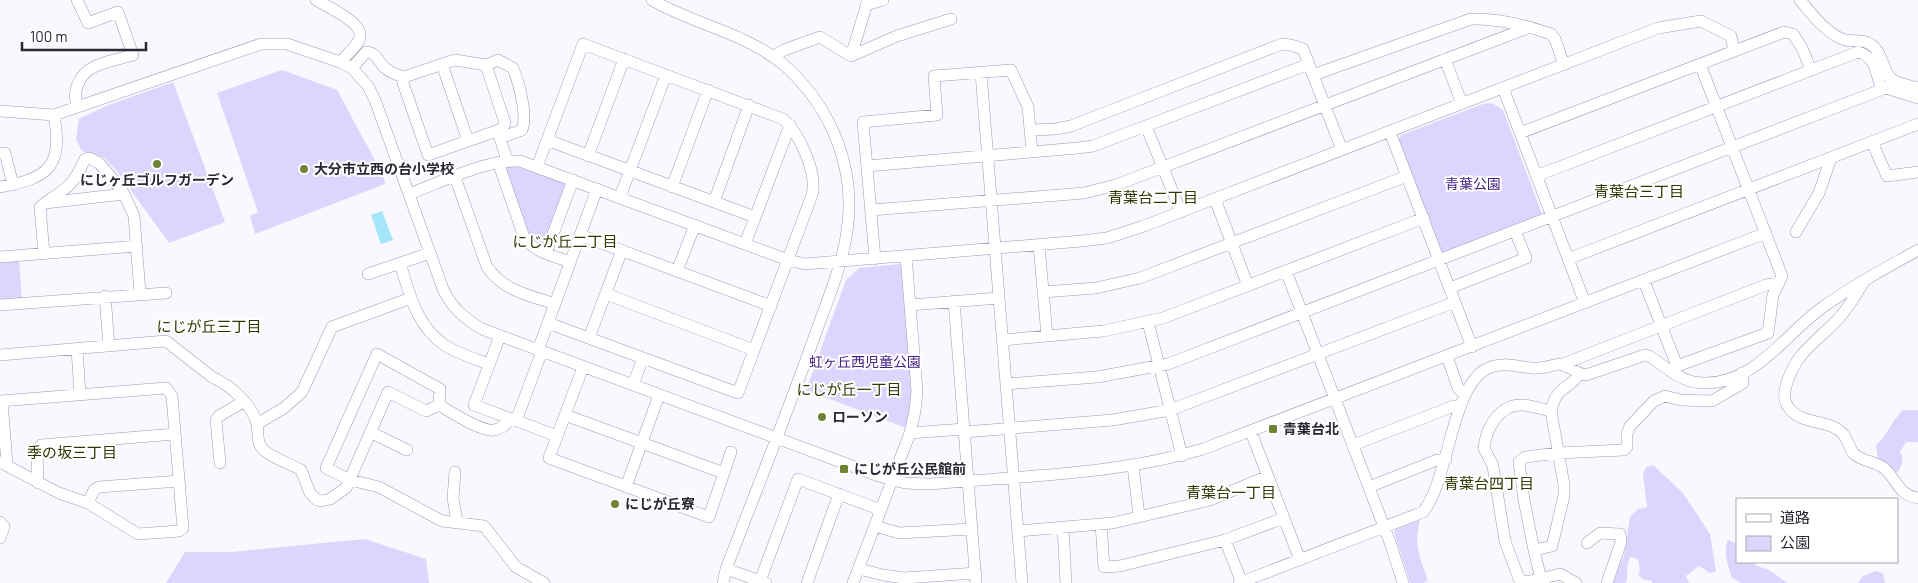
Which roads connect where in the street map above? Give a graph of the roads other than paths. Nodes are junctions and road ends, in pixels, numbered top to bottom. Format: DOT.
graph roads {
  1 [pos="77,0"];
  2 [pos="316,0"];
  3 [pos="652,0"];
  4 [pos="883,0"];
  5 [pos="1800,0"];
  6 [pos="867,3"];
  7 [pos="951,19"];
  8 [pos="1530,27"];
  9 [pos="1734,51"];
  10 [pos="851,56"];
  11 [pos="773,57"];
  12 [pos="624,59"];
  13 [pos="1445,59"];
  14 [pos="340,62"];
  15 [pos="442,64"];
  16 [pos="1700,64"];
  17 [pos="486,65"];
  18 [pos="1564,65"];
  19 [pos="352,68"];
  20 [pos="1311,69"];
  21 [pos="1811,70"];
  22 [pos="981,72"];
  23 [pos="666,75"];
  24 [pos="404,77"];
  25 [pos="1503,88"];
  26 [pos="1886,88"];
  27 [pos="1918,88"];
  28 [pos="708,90"];
  29 [pos="1480,97"];
  30 [pos="1918,98"];
  31 [pos="1462,104"];
  32 [pos="749,105"];
  33 [pos="1325,105"];
  34 [pos="1717,106"];
  35 [pos="78,107"];
  36 [pos="0,111"];
  37 [pos="1511,111"];
  38 [pos="54,115"];
  39 [pos="1918,124"];
  40 [pos="790,125"];
  41 [pos="1146,126"];
  42 [pos="1030,130"];
  43 [pos="1390,132"];
  44 [pos="1520,133"];
  45 [pos="546,140"];
  46 [pos="468,141"];
  47 [pos="1872,142"];
  48 [pos="1733,147"];
  49 [pos="1342,150"];
  50 [pos="1032,152"];
  51 [pos="0,153"];
  52 [pos="588,156"];
  53 [pos="988,156"];
  54 [pos="1831,158"];
  55 [pos="503,161"];
  56 [pos="537,166"];
  57 [pos="867,166"];
  58 [pos="1163,167"];
  59 [pos="630,171"];
  60 [pos="1918,172"];
  61 [pos="1407,176"];
  62 [pos="1536,176"];
  63 [pos="455,177"];
  64 [pos="573,180"];
  65 [pos="12,185"];
  66 [pos="672,186"];
  67 [pos="0,187"];
  68 [pos="597,189"];
  69 [pos="1750,189"];
  70 [pos="124,194"];
  71 [pos="410,194"];
  72 [pos="620,197"];
  73 [pos="1214,199"];
  74 [pos="991,200"];
  75 [pos="714,202"];
  76 [pos="45,203"];
  77 [pos="871,210"];
  78 [pos="1181,212"];
  79 [pos="755,217"];
  80 [pos="1552,217"];
  81 [pos="1424,218"];
  82 [pos="695,225"];
  83 [pos="1515,231"];
  84 [pos="1796,232"];
  85 [pos="1766,233"];
  86 [pos="580,235"];
  87 [pos="745,244"];
  88 [pos="1232,244"];
  89 [pos="1039,245"];
  90 [pos="137,246"];
  91 [pos="995,249"];
  92 [pos="622,250"];
  93 [pos="1918,250"];
  94 [pos="430,253"];
  95 [pos="546,253"];
  96 [pos="44,254"];
  97 [pos="906,256"];
  98 [pos="0,257"];
  99 [pos="875,259"];
  100 [pos="1568,259"];
  101 [pos="788,260"];
  102 [pos="1439,260"];
  103 [pos="570,262"];
  104 [pos="841,262"];
  105 [pos="400,263"];
  106 [pos="677,271"];
  107 [pos="1286,271"];
  108 [pos="368,274"];
  109 [pos="1865,280"];
  110 [pos="1644,281"];
  111 [pos="1779,283"];
  112 [pos="1578,285"];
  113 [pos="1248,286"];
  114 [pos="1450,288"];
  115 [pos="1043,292"];
  116 [pos="140,293"];
  117 [pos="166,293"];
  118 [pos="606,294"];
  119 [pos="105,296"];
  120 [pos="411,298"];
  121 [pos="999,298"];
  122 [pos="954,302"];
  123 [pos="1456,302"];
  124 [pos="555,304"];
  125 [pos="1584,304"];
  126 [pos="0,305"];
  127 [pos="910,305"];
  128 [pos="771,306"];
  129 [pos="1565,311"];
  130 [pos="1302,313"];
  131 [pos="1148,322"];
  132 [pos="548,323"];
  133 [pos="1662,326"];
  134 [pos="500,336"];
  135 [pos="1047,336"];
  136 [pos="589,338"];
  137 [pos="1002,340"];
  138 [pos="108,346"];
  139 [pos="1472,347"];
  140 [pos="77,349"];
  141 [pos="540,350"];
  142 [pos="754,350"];
  143 [pos="0,355"];
  144 [pos="1318,355"];
  145 [pos="1447,356"];
  146 [pos="643,358"];
  147 [pos="489,364"];
  148 [pos="1563,364"];
  149 [pos="584,366"];
  150 [pos="1159,366"];
  151 [pos="1742,373"];
  152 [pos="1579,374"];
  153 [pos="1006,384"];
  154 [pos="633,385"];
  155 [pos="80,394"];
  156 [pos="1464,394"];
  157 [pos="659,395"];
  158 [pos="1335,400"];
  159 [pos="1,401"];
  160 [pos="243,402"];
  161 [pos="439,405"];
  162 [pos="1461,406"];
  163 [pos="1170,410"];
  164 [pos="1551,411"];
  165 [pos="566,415"];
  166 [pos="514,420"];
  167 [pos="257,424"];
  168 [pos="1010,428"];
  169 [pos="964,430"];
  170 [pos="370,432"];
  171 [pos="1251,432"];
  172 [pos="910,433"];
  173 [pos="175,434"];
  174 [pos="557,436"];
  175 [pos="776,438"];
  176 [pos="642,443"];
  177 [pos="1352,445"];
  178 [pos="407,450"];
  179 [pos="731,452"];
  180 [pos="1558,453"];
  181 [pos="1182,456"];
  182 [pos="1446,459"];
  183 [pos="3,463"];
  184 [pos="220,463"];
  185 [pos="1133,466"];
  186 [pos="455,472"];
  187 [pos="724,473"];
  188 [pos="1268,476"];
  189 [pos="1014,477"];
  190 [pos="350,480"];
  191 [pos="892,480"];
  192 [pos="968,480"];
  193 [pos="179,481"];
  194 [pos="38,483"];
  195 [pos="626,486"];
  196 [pos="1369,487"];
  197 [pos="839,494"];
  198 [pos="1918,498"];
  199 [pos="88,503"];
  200 [pos="881,510"];
  201 [pos="1139,516"];
  202 [pos="1284,518"];
  203 [pos="0,522"];
  204 [pos="457,522"];
  205 [pos="1101,524"];
  206 [pos="875,526"];
  207 [pos="1063,527"];
  208 [pos="1384,527"];
  209 [pos="972,529"];
  210 [pos="1018,531"];
  211 [pos="0,538"];
  212 [pos="1225,540"];
  213 [pos="1587,543"];
  214 [pos="1534,550"];
  215 [pos="1300,560"];
  216 [pos="859,568"];
  217 [pos="726,569"];
  218 [pos="976,578"];
  219 [pos="1542,581"];
  220 [pos="763,582"];
  221 [pos="544,583"];
  222 [pos="723,583"];
  223 [pos="806,583"];
  224 [pos="853,583"];
  225 [pos="1022,583"];
  226 [pos="1066,583"];
  227 [pos="1241,583"];
  228 [pos="1403,583"];
  229 [pos="1576,583"];
  230 [pos="1607,583"];
  1 -- 35 [label="street"];
  2 -- 14 [label="street"];
  3 -- 11 [label="street"];
  4 -- 6 [label="street"];
  5 -- 27 [label="street"];
  6 -- 10 [label="street"];
  7 -- 10 [label="street"];
  8 -- 13 [label="street"];
  8 -- 18 [label="street"];
  8 -- 20 [label="street"];
  9 -- 16 [label="street"];
  9 -- 18 [label="street"];
  9 -- 21 [label="street"];
  10 -- 11 [label="street"];
  11 -- 104 [label="street"];
  12 -- 23 [label="street"];
  12 -- 45 [label="street"];
  12 -- 52 [label="street"];
  13 -- 31 [label="street"];
  13 -- 33 [label="street"];
  14 -- 19 [label="street"];
  14 -- 35 [label="street"];
  15 -- 17 [label="street"];
  15 -- 24 [label="street"];
  15 -- 46 [label="street"];
  16 -- 34 [label="street"];
  16 -- 44 [label="street"];
  17 -- 46 [label="street"];
  17 -- 55 [label="street"];
  18 -- 25 [label="street"];
  19 -- 24 [label="street"];
  19 -- 71 [label="street"];
  20 -- 33 [label="street"];
  20 -- 41 [label="street"];
  20 -- 42 [label="street"];
  21 -- 26 [label="street"];
  21 -- 34 [label="street"];
  22 -- 42 [label="street"];
  22 -- 53 [label="street"];
  22 -- 57 [label="street"];
  23 -- 28 [label="street"];
  23 -- 59 [label="street"];
  24 -- 46 [label="street"];
  25 -- 29 [label="street"];
  25 -- 37 [label="street"];
  26 -- 30 [label="street"];
  26 -- 48 [label="street"];
  28 -- 32 [label="street"];
  28 -- 66 [label="street"];
  29 -- 31 [label="street"];
  29 -- 37 [label="street"];
  31 -- 43 [label="street"];
  32 -- 40 [label="street"];
  32 -- 75 [label="street"];
  33 -- 49 [label="street"];
  33 -- 58 [label="street"];
  34 -- 48 [label="street"];
  34 -- 62 [label="street"];
  35 -- 38 [label="street"];
  36 -- 38 [label="street"];
  37 -- 44 [label="street"];
  38 -- 65 [label="street"];
  39 -- 47 [label="street"];
  40 -- 79 [label="street"];
  40 -- 101 [label="street"];
  41 -- 50 [label="street"];
  41 -- 58 [label="street"];
  42 -- 50 [label="street"];
  43 -- 49 [label="street"];
  43 -- 61 [label="street"];
  44 -- 62 [label="street"];
  45 -- 52 [label="street"];
  45 -- 56 [label="street"];
  47 -- 54 [label="street"];
  47 -- 60 [label="street"];
  48 -- 69 [label="street"];
  48 -- 80 [label="street"];
  49 -- 73 [label="street"];
  50 -- 53 [label="street"];
  51 -- 65 [label="street"];
  52 -- 59 [label="street"];
  53 -- 57 [label="street"];
  53 -- 74 [label="street"];
  54 -- 69 [label="street"];
  54 -- 84 [label="street"];
  55 -- 56 [label="street"];
  55 -- 63 [label="street"];
  55 -- 95 [label="street"];
  56 -- 64 [label="street"];
  57 -- 77 [label="street"];
  58 -- 74 [label="street"];
  58 -- 78 [label="street"];
  59 -- 66 [label="street"];
  59 -- 72 [label="street"];
  61 -- 81 [label="street"];
  61 -- 88 [label="street"];
  62 -- 80 [label="street"];
  63 -- 71 [label="street"];
  63 -- 124 [label="street"];
  64 -- 68 [label="street"];
  64 -- 95 [label="street"];
  65 -- 67 [label="street"];
  66 -- 75 [label="street"];
  68 -- 72 [label="street"];
  68 -- 86 [label="street"];
  69 -- 85 [label="street"];
  69 -- 100 [label="street"];
  70 -- 76 [label="street"];
  70 -- 76 [label="street"];
  70 -- 90 [label="street"];
  71 -- 94 [label="street"];
  72 -- 82 [label="street"];
  73 -- 78 [label="street"];
  73 -- 88 [label="street"];
  74 -- 77 [label="street"];
  74 -- 91 [label="street"];
  75 -- 79 [label="street"];
  76 -- 96 [label="street"];
  77 -- 99 [label="street"];
  78 -- 89 [label="street"];
  79 -- 87 [label="street"];
  80 -- 83 [label="street"];
  80 -- 100 [label="street"];
  81 -- 102 [label="street"];
  81 -- 107 [label="street"];
  82 -- 87 [label="street"];
  82 -- 106 [label="street"];
  83 -- 102 [label="street"];
  83 -- 114 [label="street"];
  85 -- 110 [label="street"];
  85 -- 111 [label="street"];
  86 -- 92 [label="street"];
  86 -- 103 [label="street"];
  87 -- 101 [label="street"];
  88 -- 113 [label="street"];
  88 -- 115 [label="street"];
  89 -- 91 [label="street"];
  89 -- 115 [label="street"];
  90 -- 96 [label="street"];
  90 -- 116 [label="street"];
  91 -- 97 [label="street"];
  91 -- 121 [label="street"];
  92 -- 106 [label="street"];
  92 -- 118 [label="street"];
  93 -- 109 [label="street"];
  94 -- 105 [label="street"];
  94 -- 134 [label="street"];
  95 -- 103 [label="street"];
  96 -- 98 [label="street"];
  97 -- 99 [label="street"];
  97 -- 127 [label="street"];
  99 -- 104 [label="street"];
  100 -- 112 [label="street"];
  101 -- 104 [label="street"];
  101 -- 128 [label="street"];
  102 -- 114 [label="street"];
  102 -- 130 [label="street"];
  103 -- 124 [label="street"];
  104 -- 175 [label="street"];
  105 -- 108 [label="street"];
  105 -- 120 [label="street"];
  106 -- 128 [label="street"];
  107 -- 113 [label="street"];
  107 -- 130 [label="street"];
  109 -- 151 [label="street"];
  109 -- 198 [label="street"];
  110 -- 125 [label="street"];
  110 -- 133 [label="street"];
  111 -- 133 [label="street"];
  111 -- 133 [label="street"];
  112 -- 125 [label="street"];
  112 -- 129 [label="street"];
  113 -- 131 [label="street"];
  114 -- 123 [label="street"];
  115 -- 135 [label="street"];
  116 -- 117 [label="street"];
  116 -- 119 [label="street"];
  118 -- 136 [label="street"];
  118 -- 142 [label="street"];
  119 -- 126 [label="street"];
  119 -- 138 [label="street"];
  120 -- 147 [label="street"];
  120 -- 167 [label="street"];
  121 -- 122 [label="street"];
  121 -- 137 [label="street"];
  122 -- 127 [label="street"];
  122 -- 169 [label="street"];
  123 -- 139 [label="street"];
  123 -- 144 [label="street"];
  124 -- 132 [label="street"];
  125 -- 129 [label="street"];
  127 -- 172 [label="street"];
  128 -- 142 [label="street"];
  129 -- 139 [label="street"];
  130 -- 144 [label="street"];
  130 -- 150 [label="street"];
  131 -- 135 [label="street"];
  131 -- 150 [label="street"];
  132 -- 136 [label="street"];
  132 -- 141 [label="street"];
  133 -- 148 [label="street"];
  134 -- 141 [label="street"];
  134 -- 147 [label="street"];
  135 -- 137 [label="street"];
  136 -- 146 [label="street"];
  137 -- 153 [label="street"];
  138 -- 140 [label="street"];
  138 -- 160 [label="street"];
  139 -- 145 [label="street"];
  140 -- 143 [label="street"];
  140 -- 155 [label="street"];
  141 -- 149 [label="street"];
  141 -- 166 [label="street"];
  142 -- 146 [label="street"];
  144 -- 158 [label="street"];
  144 -- 163 [label="street"];
  145 -- 156 [label="street"];
  145 -- 158 [label="street"];
  146 -- 154 [label="street"];
  147 -- 166 [label="street"];
  148 -- 152 [label="street"];
  148 -- 156 [label="street"];
  149 -- 154 [label="street"];
  149 -- 165 [label="street"];
  150 -- 153 [label="street"];
  150 -- 163 [label="street"];
  151 -- 152 [label="street"];
  151 -- 180 [label="street"];
  152 -- 164 [label="street"];
  153 -- 168 [label="street"];
  154 -- 157 [label="street"];
  155 -- 159 [label="street"];
  155 -- 173 [label="street"];
  156 -- 162 [label="street"];
  157 -- 175 [label="street"];
  157 -- 176 [label="street"];
  158 -- 171 [label="street"];
  158 -- 177 [label="street"];
  159 -- 183 [label="street"];
  160 -- 167 [label="street"];
  160 -- 184 [label="street"];
  161 -- 166 [label="street"];
  161 -- 170 [label="street"];
  161 -- 190 [label="street"];
  162 -- 177 [label="street"];
  162 -- 182 [label="street"];
  163 -- 168 [label="street"];
  163 -- 181 [label="street"];
  164 -- 180 [label="street"];
  164 -- 219 [label="street"];
  165 -- 174 [label="street"];
  165 -- 176 [label="street"];
  166 -- 174 [label="street"];
  167 -- 190 [label="street"];
  168 -- 169 [label="street"];
  168 -- 189 [label="street"];
  169 -- 172 [label="street"];
  169 -- 192 [label="street"];
  170 -- 178 [label="street"];
  170 -- 190 [label="street"];
  171 -- 181 [label="street"];
  171 -- 188 [label="street"];
  172 -- 191 [label="street"];
  173 -- 193 [label="street"];
  173 -- 194 [label="street"];
  174 -- 195 [label="street"];
  175 -- 191 [label="street"];
  175 -- 217 [label="street"];
  176 -- 187 [label="street"];
  176 -- 195 [label="street"];
  177 -- 196 [label="street"];
  179 -- 187 [label="street"];
  180 -- 214 [label="street"];
  180 -- 214 [label="street"];
  181 -- 185 [label="street"];
  182 -- 196 [label="street"];
  182 -- 208 [label="street"];
  183 -- 194 [label="street"];
  185 -- 189 [label="street"];
  185 -- 201 [label="street"];
  186 -- 204 [label="street"];
  187 -- 195 [label="street"];
  188 -- 201 [label="street"];
  188 -- 202 [label="street"];
  189 -- 192 [label="street"];
  189 -- 210 [label="street"];
  190 -- 204 [label="street"];
  191 -- 192 [label="street"];
  191 -- 200 [label="street"];
  192 -- 209 [label="street"];
  193 -- 199 [label="street"];
  193 -- 199 [label="street"];
  194 -- 199 [label="street"];
  196 -- 208 [label="street"];
  197 -- 200 [label="street"];
  197 -- 220 [label="street"];
  197 -- 223 [label="street"];
  200 -- 206 [label="street"];
  201 -- 205 [label="street"];
  202 -- 212 [label="street"];
  202 -- 215 [label="street"];
  203 -- 211 [label="street"];
  204 -- 221 [label="street"];
  205 -- 207 [label="street"];
  205 -- 212 [label="street"];
  206 -- 209 [label="street"];
  206 -- 216 [label="street"];
  207 -- 210 [label="street"];
  207 -- 226 [label="street"];
  208 -- 215 [label="street"];
  208 -- 228 [label="street"];
  209 -- 218 [label="street"];
  210 -- 225 [label="street"];
  212 -- 227 [label="street"];
  213 -- 230 [label="street"];
  214 -- 219 [label="street"];
  215 -- 227 [label="street"];
  216 -- 218 [label="street"];
  216 -- 224 [label="street"];
  217 -- 220 [label="street"];
  217 -- 222 [label="street"];
  219 -- 229 [label="street"];
}
